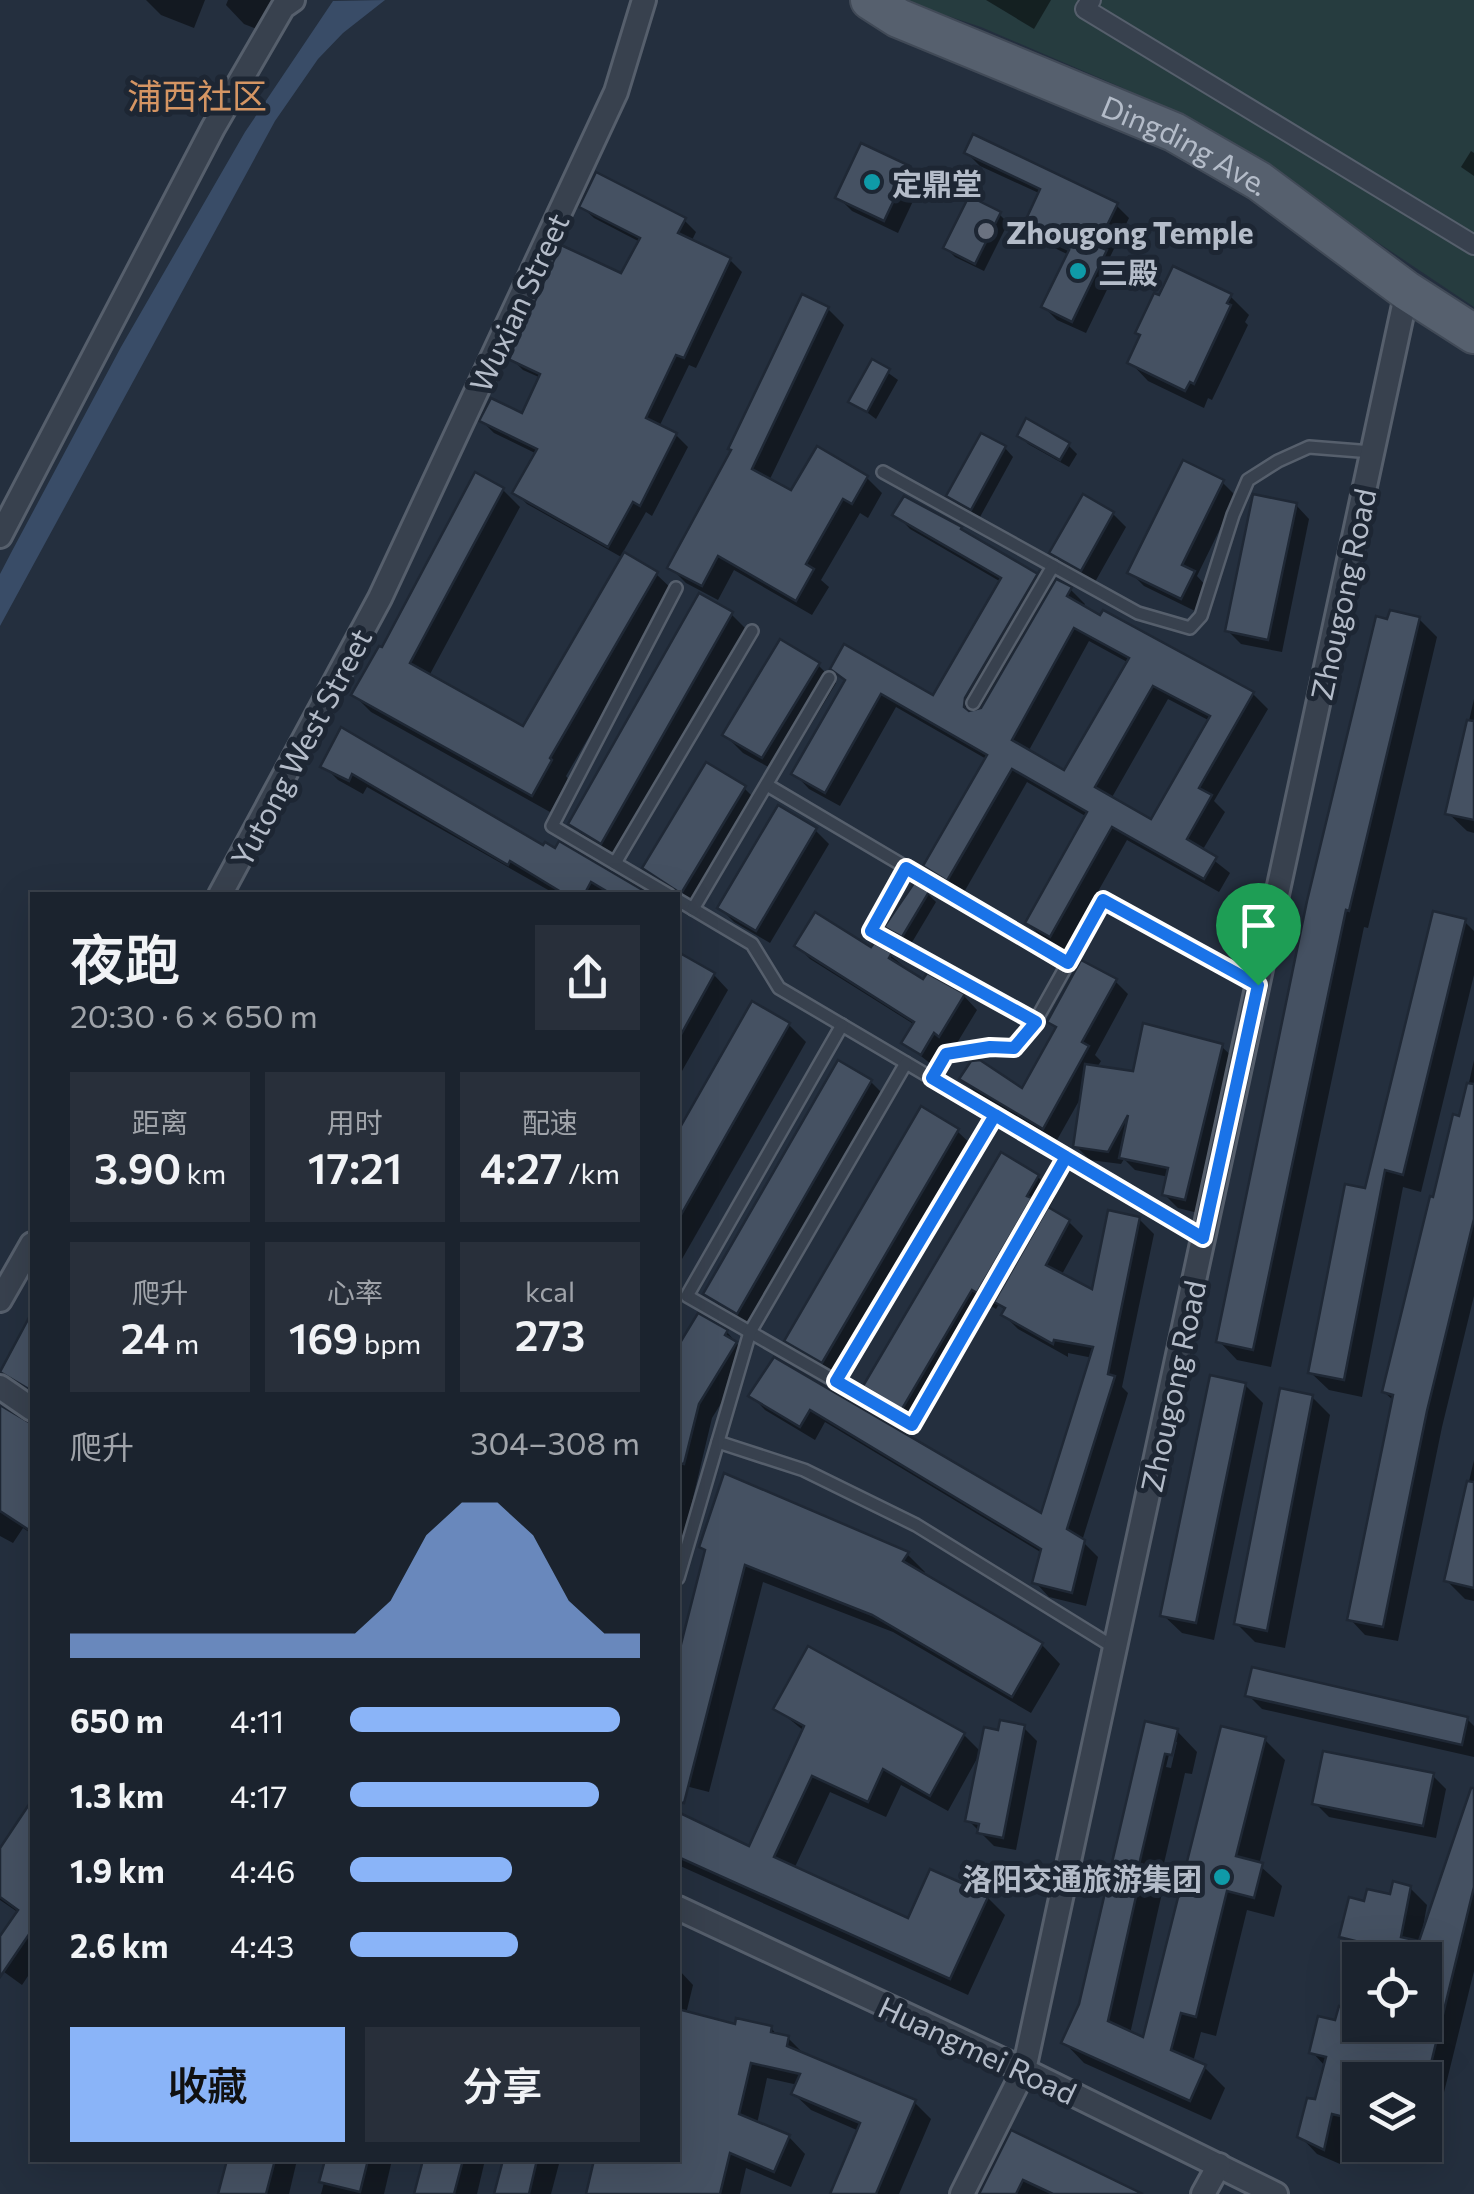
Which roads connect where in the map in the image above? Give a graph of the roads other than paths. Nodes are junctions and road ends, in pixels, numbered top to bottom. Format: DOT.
graph roads {
  1 [pos="293,0"];
  2 [pos="644,0"];
  3 [pos="870,0"];
  4 [pos="1091,0"];
  5 [pos="1474,245"];
  6 [pos="1408,291"];
  7 [pos="1474,334"];
  8 [pos="1372,452"];
  9 [pos="883,472"];
  10 [pos="0,536"];
  11 [pos="1053,566"];
  12 [pos="676,588"];
  13 [pos="380,598"];
  14 [pos="752,631"];
  15 [pos="830,678"];
  16 [pos="973,703"];
  17 [pos="767,784"];
  18 [pos="615,864"];
  19 [pos="906,868"];
  20 [pos="222,892"];
  21 [pos="664,892"];
  22 [pos="680,901"];
  23 [pos="693,909"];
  24 [pos="1068,963"];
  25 [pos="1258,985"];
  26 [pos="1036,1022"];
  27 [pos="842,1025"];
  28 [pos="906,1063"];
  29 [pos="932,1078"];
  30 [pos="995,1115"];
  31 [pos="1066,1157"];
  32 [pos="1203,1238"];
  33 [pos="30,1248"];
  34 [pos="0,1300"];
  35 [pos="682,1300"];
  36 [pos="750,1332"];
  37 [pos="836,1381"];
  38 [pos="0,1387"];
  39 [pos="30,1408"];
  40 [pos="718,1442"];
  41 [pos="680,1571"];
  42 [pos="1115,1648"];
  43 [pos="680,1909"];
  44 [pos="1024,2070"];
  45 [pos="1219,2166"];
  46 [pos="962,2194"];
  47 [pos="1203,2194"];
  48 [pos="1276,2194"];
  1 -- 10 [label="street"];
  2 -- 13 [label="street, Wuxian Street"];
  3 -- 6 [label="main road, Dingding Ave."];
  4 -- 5 [label="street"];
  6 -- 7 [label="main road, Dingding Ave."];
  6 -- 8 [label="street, Zhougong Road"];
  8 -- 11 [label="lane"];
  8 -- 25 [label="street, Zhougong Road"];
  9 -- 11 [label="lane"];
  11 -- 16 [label="lane"];
  12 -- 18 [label="lane"];
  13 -- 20 [label="street, Yutong West Street"];
  14 -- 18 [label="lane"];
  15 -- 17 [label="lane"];
  17 -- 19 [label="lane"];
  17 -- 23 [label="lane"];
  18 -- 21 [label="lane"];
  19 -- 24 [label="lane"];
  19 -- 26 [label="lane"];
  22 -- 23 [label="lane"];
  23 -- 27 [label="lane"];
  24 -- 25 [label="lane"];
  24 -- 26 [label="lane"];
  25 -- 32 [label="street, Zhougong Road"];
  26 -- 29 [label="lane"];
  27 -- 28 [label="lane"];
  27 -- 35 [label="lane"];
  28 -- 29 [label="lane"];
  28 -- 36 [label="lane"];
  29 -- 30 [label="lane"];
  30 -- 31 [label="lane"];
  30 -- 37 [label="lane"];
  31 -- 32 [label="lane"];
  31 -- 37 [label="lane"];
  32 -- 42 [label="street, Zhougong Road"];
  33 -- 34 [label="street"];
  35 -- 36 [label="lane"];
  36 -- 37 [label="lane"];
  36 -- 40 [label="lane"];
  38 -- 39 [label="street"];
  40 -- 41 [label="lane"];
  40 -- 42 [label="lane"];
  42 -- 44 [label="street, Zhougong Road"];
  43 -- 44 [label="street, Huangmei Road"];
  44 -- 45 [label="street, Huangmei Road"];
  44 -- 46 [label="street, Zhougong Road"];
  45 -- 47 [label="street"];
  45 -- 48 [label="street, Huangmei Road"];
}
